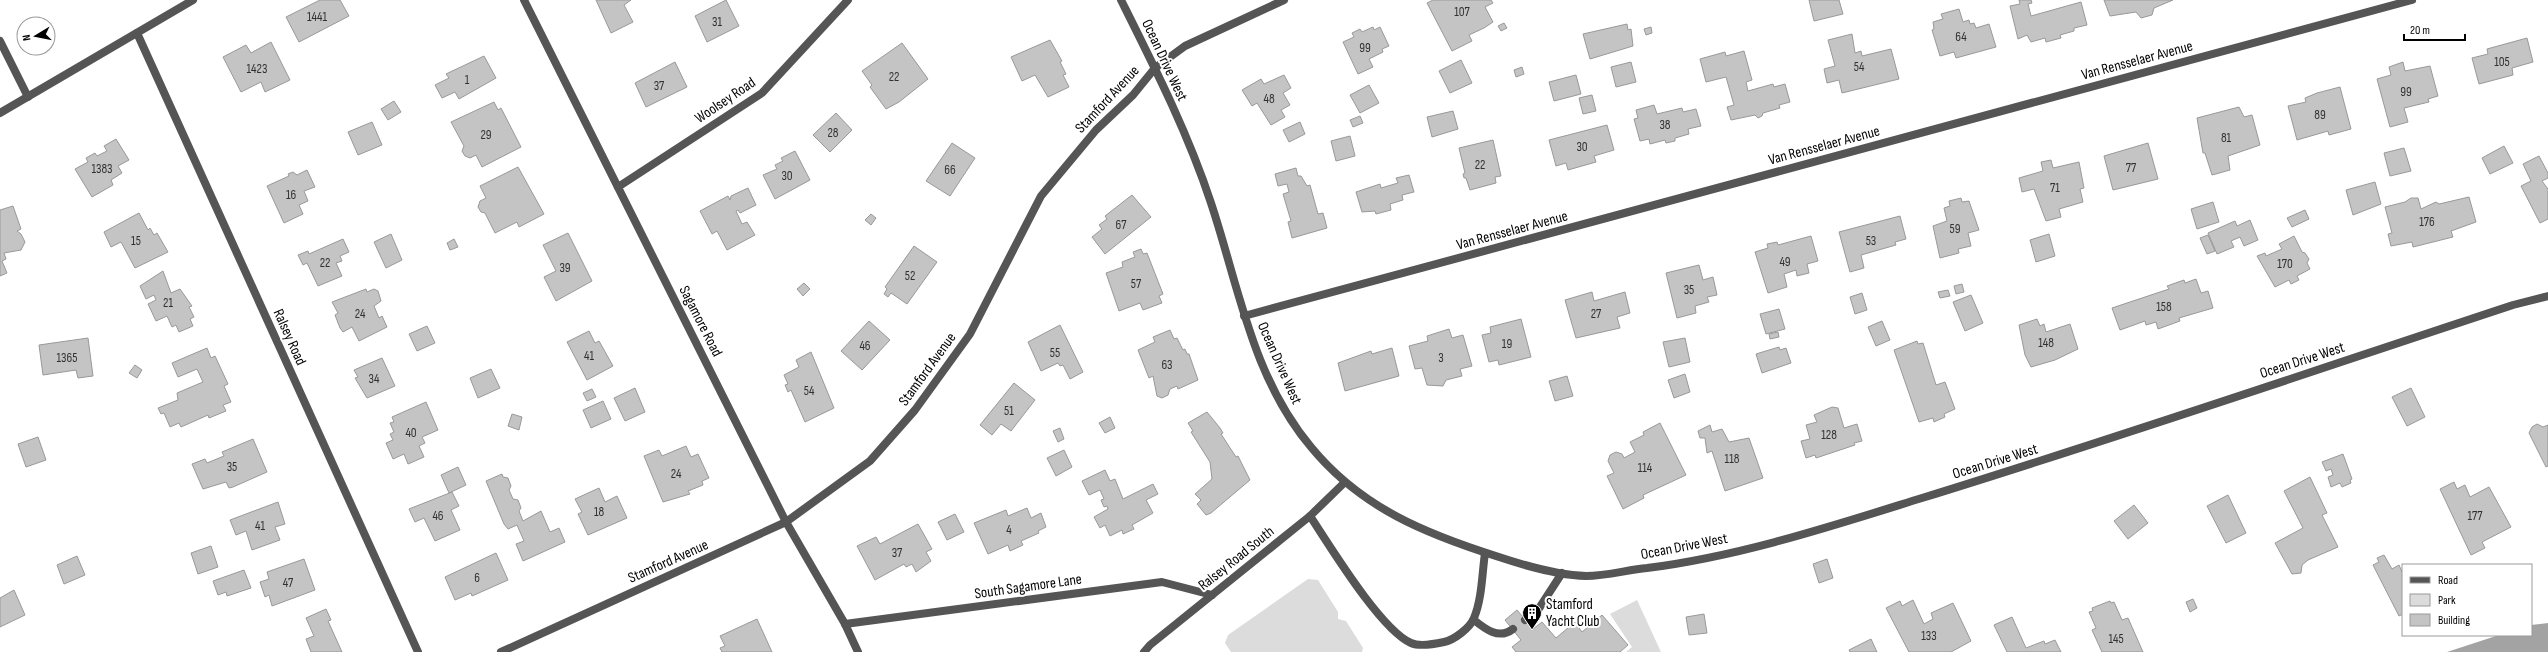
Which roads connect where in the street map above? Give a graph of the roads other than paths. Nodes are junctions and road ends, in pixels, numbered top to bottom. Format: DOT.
graph roads {
  1 [pos="193,0"];
  2 [pos="524,0"];
  3 [pos="848,0"];
  4 [pos="1121,0"];
  5 [pos="1284,0"];
  6 [pos="2412,0"];
  7 [pos="137,33"];
  8 [pos="0,41"];
  9 [pos="1155,68"];
  10 [pos="28,97"];
  11 [pos="0,113"];
  12 [pos="618,187"];
  13 [pos="2548,296"];
  14 [pos="1244,316"];
  15 [pos="1344,483"];
  16 [pos="1310,516"];
  17 [pos="786,522"];
  18 [pos="1485,553"];
  19 [pos="1562,573"];
  20 [pos="1212,595"];
  21 [pos="1474,620"];
  22 [pos="1525,620"];
  23 [pos="845,624"];
  24 [pos="1513,629"];
  25 [pos="418,652"];
  26 [pos="501,652"];
  27 [pos="858,652"];
  28 [pos="1144,652"];
  1 -- 7 [label="street"];
  2 -- 12 [label="street, Sagamore Road"];
  3 -- 12 [label="street, Woolsey Road"];
  4 -- 9 [label="street, Ocean Drive West"];
  5 -- 9 [label="street, Stamford Avenue"];
  6 -- 14 [label="street, Van Rensselaer Avenue"];
  7 -- 10 [label="street"];
  7 -- 25 [label="street, Ralsey Road"];
  8 -- 10 [label="street"];
  9 -- 14 [label="street, Ocean Drive West"];
  9 -- 17 [label="street, Stamford Avenue"];
  10 -- 11 [label="street"];
  12 -- 17 [label="street, Sagamore Road"];
  13 -- 19 [label="street, Ocean Drive West"];
  14 -- 15 [label="street, Ocean Drive West"];
  15 -- 16 [label="street, Ralsey Road South"];
  15 -- 18 [label="street, Ocean Drive West"];
  16 -- 20 [label="street, Ralsey Road South"];
  16 -- 21 [label="street"];
  17 -- 23 [label="street, Sagamore Road"];
  17 -- 26 [label="street, Stamford Avenue"];
  18 -- 19 [label="street, Ocean Drive West"];
  18 -- 21 [label="street"];
  19 -- 22 [label="street"];
  20 -- 23 [label="street, South Sagamore Lane"];
  20 -- 28 [label="street, Ralsey Road South"];
  21 -- 24 [label="street"];
  23 -- 27 [label="street, Sagamore Road"];
}
